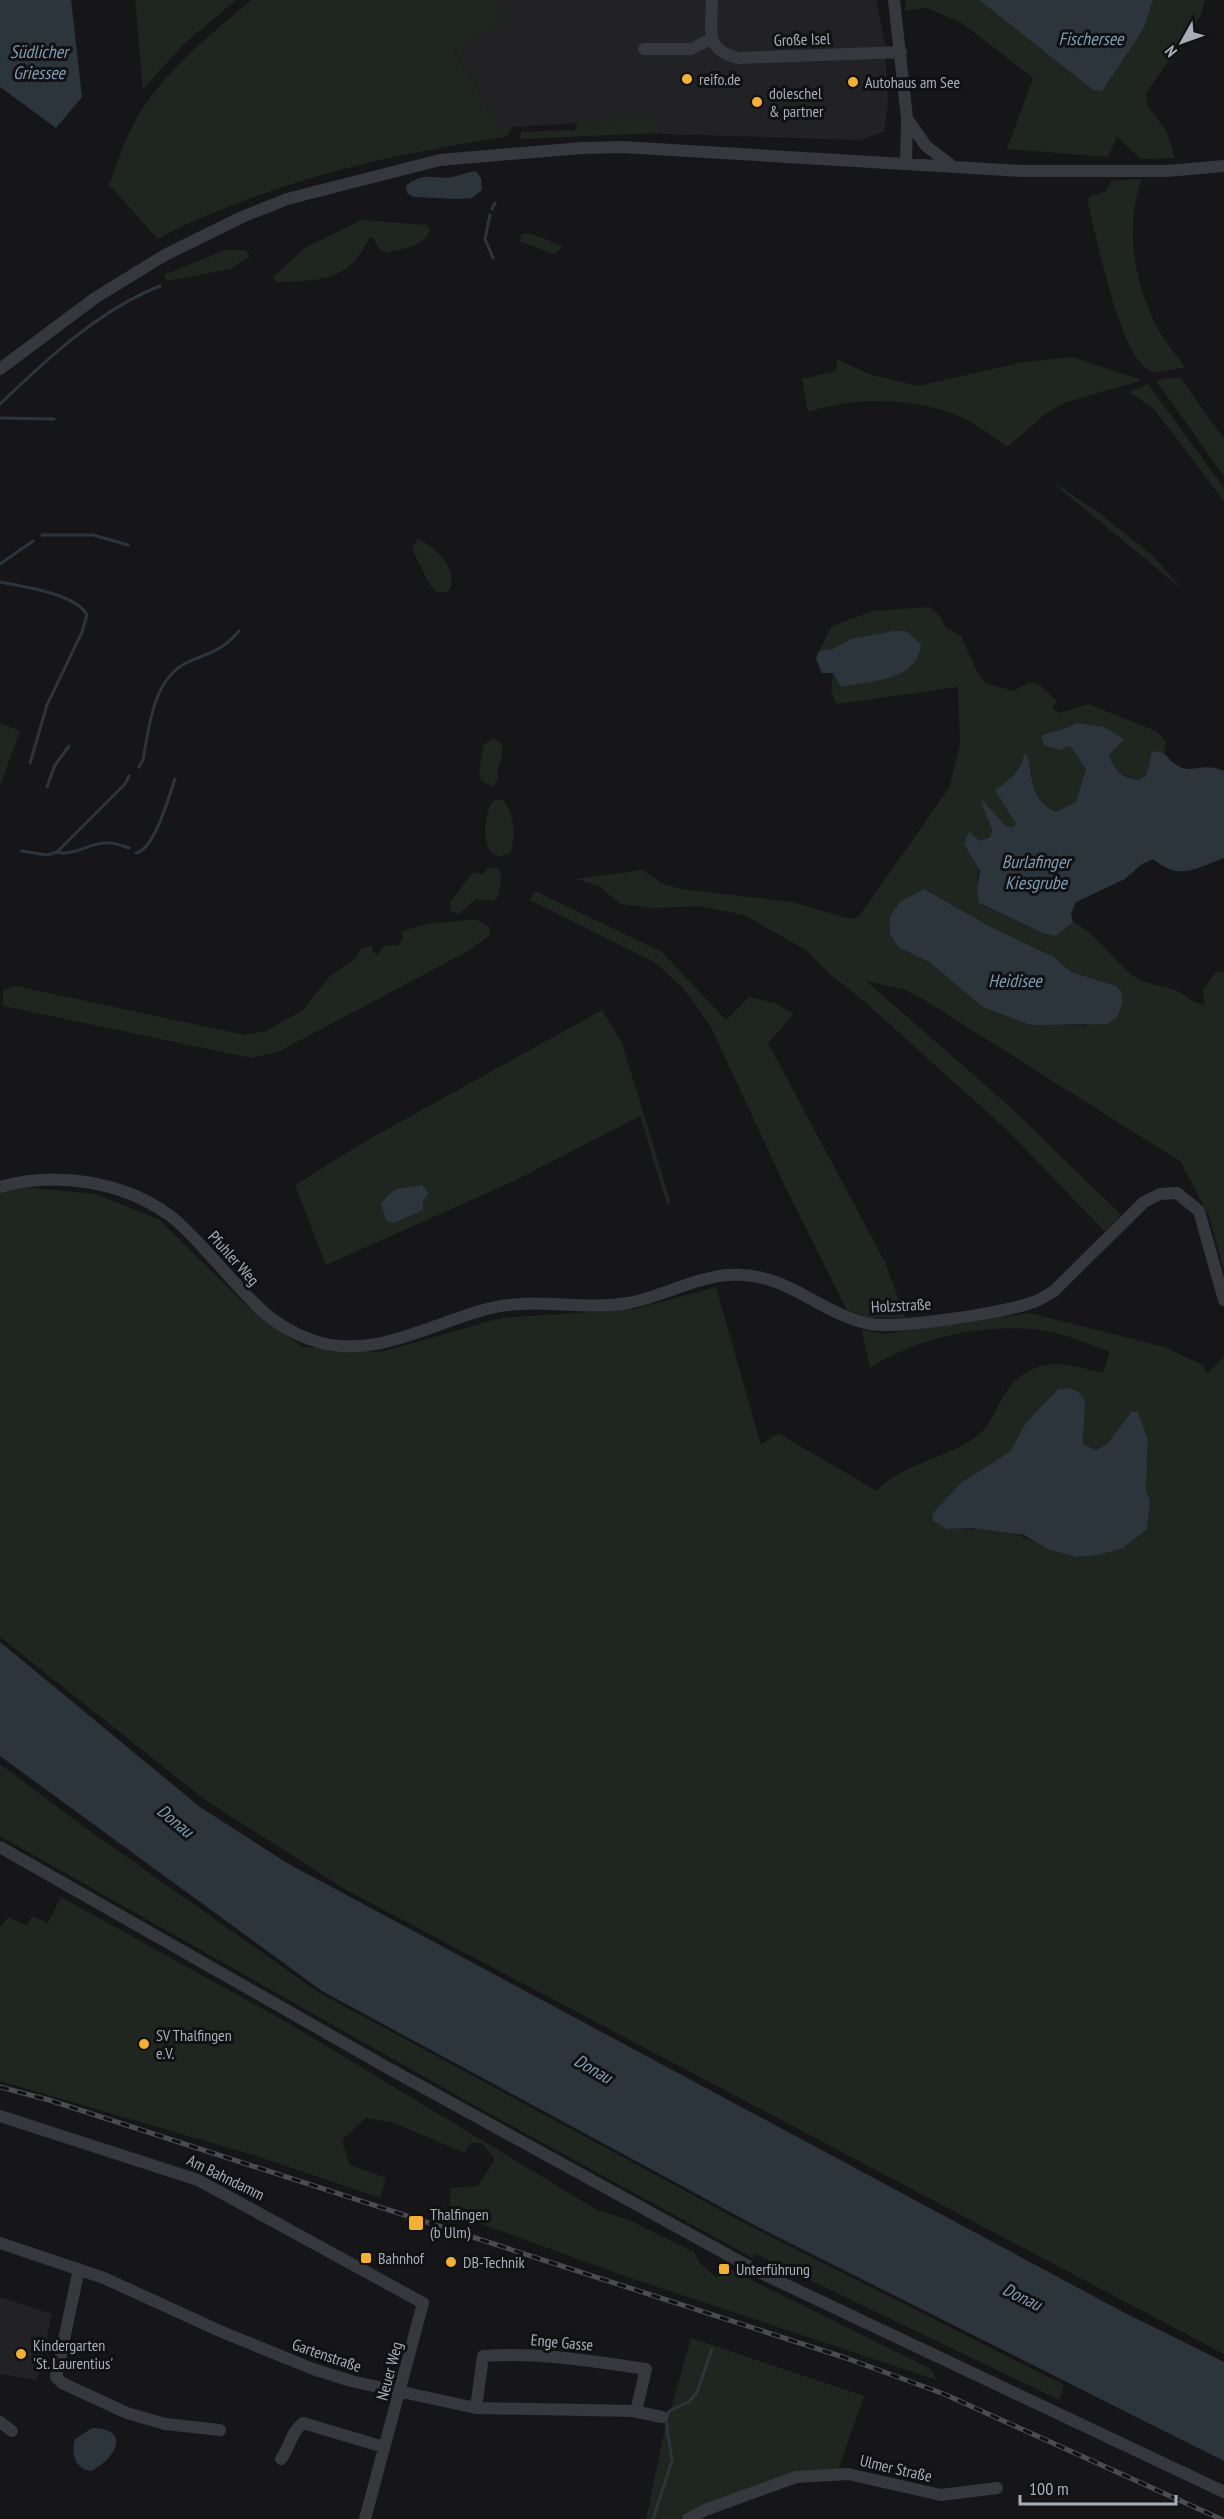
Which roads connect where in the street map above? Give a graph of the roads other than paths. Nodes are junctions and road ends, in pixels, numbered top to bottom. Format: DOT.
graph roads {
  1 [pos="712,0"];
  2 [pos="894,0"];
  3 [pos="711,39"];
  4 [pos="644,49"];
  5 [pos="901,52"];
  6 [pos="908,118"];
  7 [pos="906,164"];
  8 [pos="1224,166"];
  9 [pos="954,167"];
  10 [pos="0,369"];
  11 [pos="0,1187"];
  12 [pos="1224,1300"];
  13 [pos="445,1324"];
  14 [pos="0,1847"];
  15 [pos="0,2116"];
  16 [pos="0,2243"];
  17 [pos="79,2269"];
  18 [pos="423,2303"];
  19 [pos="401,2393"];
  20 [pos="476,2408"];
  21 [pos="636,2411"];
  22 [pos="662,2417"];
  23 [pos="0,2422"];
  24 [pos="220,2430"];
  25 [pos="12,2432"];
  26 [pos="384,2447"];
  27 [pos="281,2459"];
  28 [pos="997,2488"];
  29 [pos="1224,2492"];
  30 [pos="365,2519"];
  31 [pos="688,2519"];
  1 -- 3 [label="street"];
  2 -- 5 [label="street"];
  3 -- 4 [label="street"];
  3 -- 5 [label="street, Große Isel"];
  5 -- 6 [label="street"];
  6 -- 7 [label="street"];
  6 -- 9 [label="street"];
  7 -- 9 [label="street"];
  7 -- 10 [label="street"];
  8 -- 9 [label="street"];
  11 -- 13 [label="street, Pfuhler Weg"];
  12 -- 13 [label="street, Holzstraße"];
  14 -- 29 [label="street"];
  15 -- 18 [label="street, Am Bahndamm"];
  16 -- 17 [label="street, Gartenstraße"];
  17 -- 19 [label="street, Gartenstraße"];
  17 -- 24 [label="street"];
  18 -- 19 [label="street, Neuer Weg"];
  19 -- 20 [label="street, Gartenstraße"];
  19 -- 26 [label="street, Neuer Weg"];
  20 -- 21 [label="street, Gartenstraße"];
  20 -- 21 [label="street, Enge Gasse"];
  21 -- 22 [label="street, Gartenstraße"];
  23 -- 25 [label="street"];
  26 -- 27 [label="street"];
  26 -- 30 [label="street, Neuer Weg"];
  28 -- 31 [label="street, Ulmer Straße"];
}
